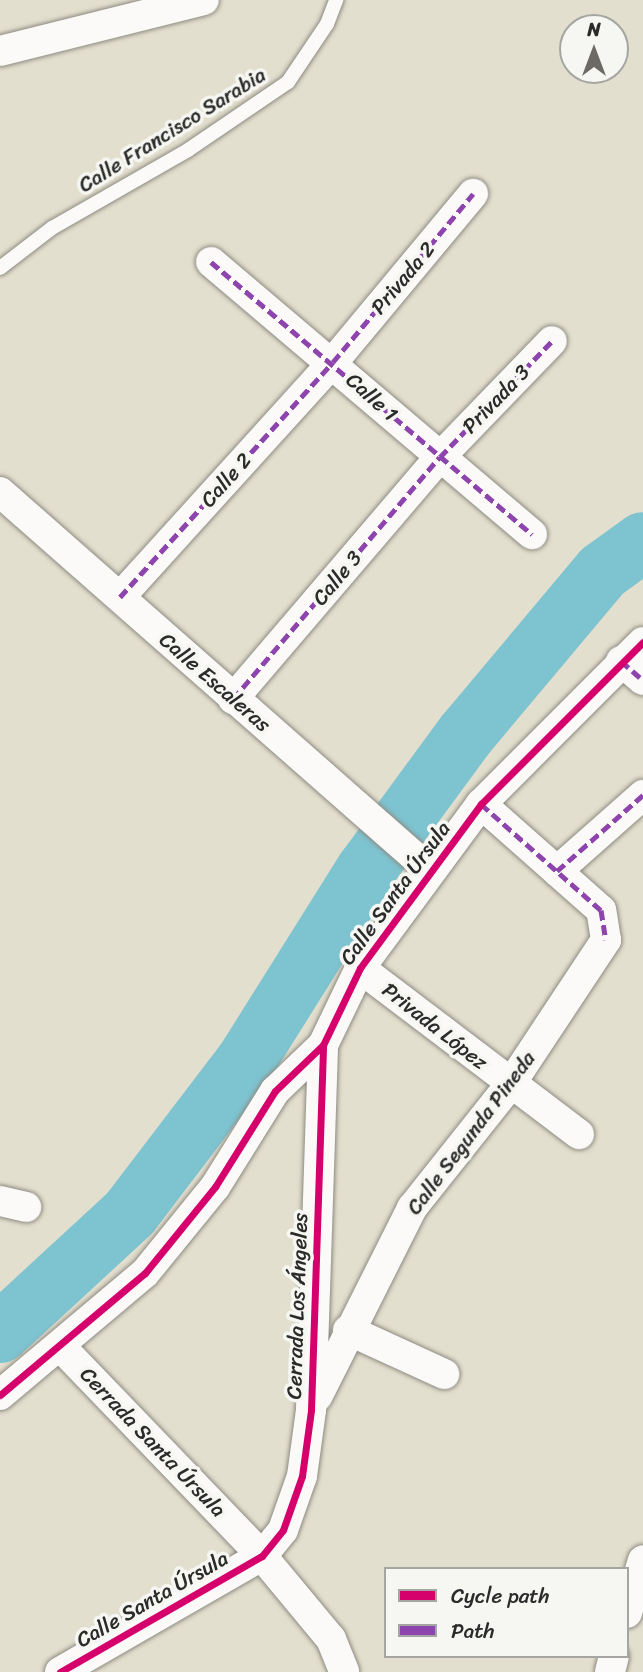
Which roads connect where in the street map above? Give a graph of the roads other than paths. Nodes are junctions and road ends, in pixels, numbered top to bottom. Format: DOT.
graph roads {
  1 [pos="204,0"];
  2 [pos="336,0"];
  3 [pos="0,51"];
  4 [pos="473,194"];
  5 [pos="211,262"];
  6 [pos="0,268"];
  7 [pos="552,341"];
  8 [pos="333,362"];
  9 [pos="440,457"];
  10 [pos="0,492"];
  11 [pos="532,534"];
  12 [pos="120,597"];
  13 [pos="636,661"];
  14 [pos="233,699"];
  15 [pos="643,795"];
  16 [pos="481,804"];
  17 [pos="547,862"];
  18 [pos="431,870"];
  19 [pos="360,968"];
  20 [pos="323,1045"];
  21 [pos="510,1085"];
  22 [pos="579,1134"];
  23 [pos="348,1330"];
  24 [pos="61,1347"];
  25 [pos="444,1374"];
  26 [pos="0,1395"];
  27 [pos="311,1410"];
  28 [pos="262,1556"];
  29 [pos="643,1560"];
  30 [pos="629,1606"];
  31 [pos="60,1672"];
  32 [pos="344,1672"];
  1 -- 3 [label="street"];
  2 -- 6 [label="lane, Calle Francisco Sarabia"];
  4 -- 8 [label="street, Privada 2"];
  5 -- 8 [label="street, Calle 1"];
  7 -- 9 [label="street, Privada 3"];
  8 -- 9 [label="street, Calle 1"];
  8 -- 12 [label="street, Calle 2"];
  9 -- 11 [label="street, Calle 1"];
  9 -- 14 [label="street, Calle 3"];
  10 -- 12 [label="street, Calle Escaleras"];
  12 -- 14 [label="street, Calle Escaleras"];
  13 -- 16 [label="street, Calle Santa Úrsula"];
  14 -- 18 [label="street, Calle Escaleras"];
  15 -- 17 [label="street"];
  16 -- 17 [label="street"];
  16 -- 18 [label="street, Calle Santa Úrsula"];
  17 -- 21 [label="street, Calle Segunda Pineda"];
  18 -- 19 [label="street, Calle Santa Úrsula"];
  19 -- 20 [label="street, Calle Santa Úrsula"];
  19 -- 21 [label="street, Privada López"];
  20 -- 24 [label="street, Calle Santa Úrsula"];
  20 -- 27 [label="street, Cerrada Los Ángeles"];
  21 -- 22 [label="street, Privada López"];
  21 -- 23 [label="street, Calle Segunda Pineda"];
  23 -- 25 [label="street"];
  23 -- 27 [label="street, Calle Segunda Pineda"];
  24 -- 26 [label="street, Calle Santa Úrsula"];
  24 -- 28 [label="street, Cerrada Santa Úrsula"];
  27 -- 28 [label="street, Cerrada Los Ángeles"];
  28 -- 31 [label="street, Calle Santa Úrsula"];
  28 -- 32 [label="street, Cerrada Santa Úrsula"];
  29 -- 30 [label="street"];
}
